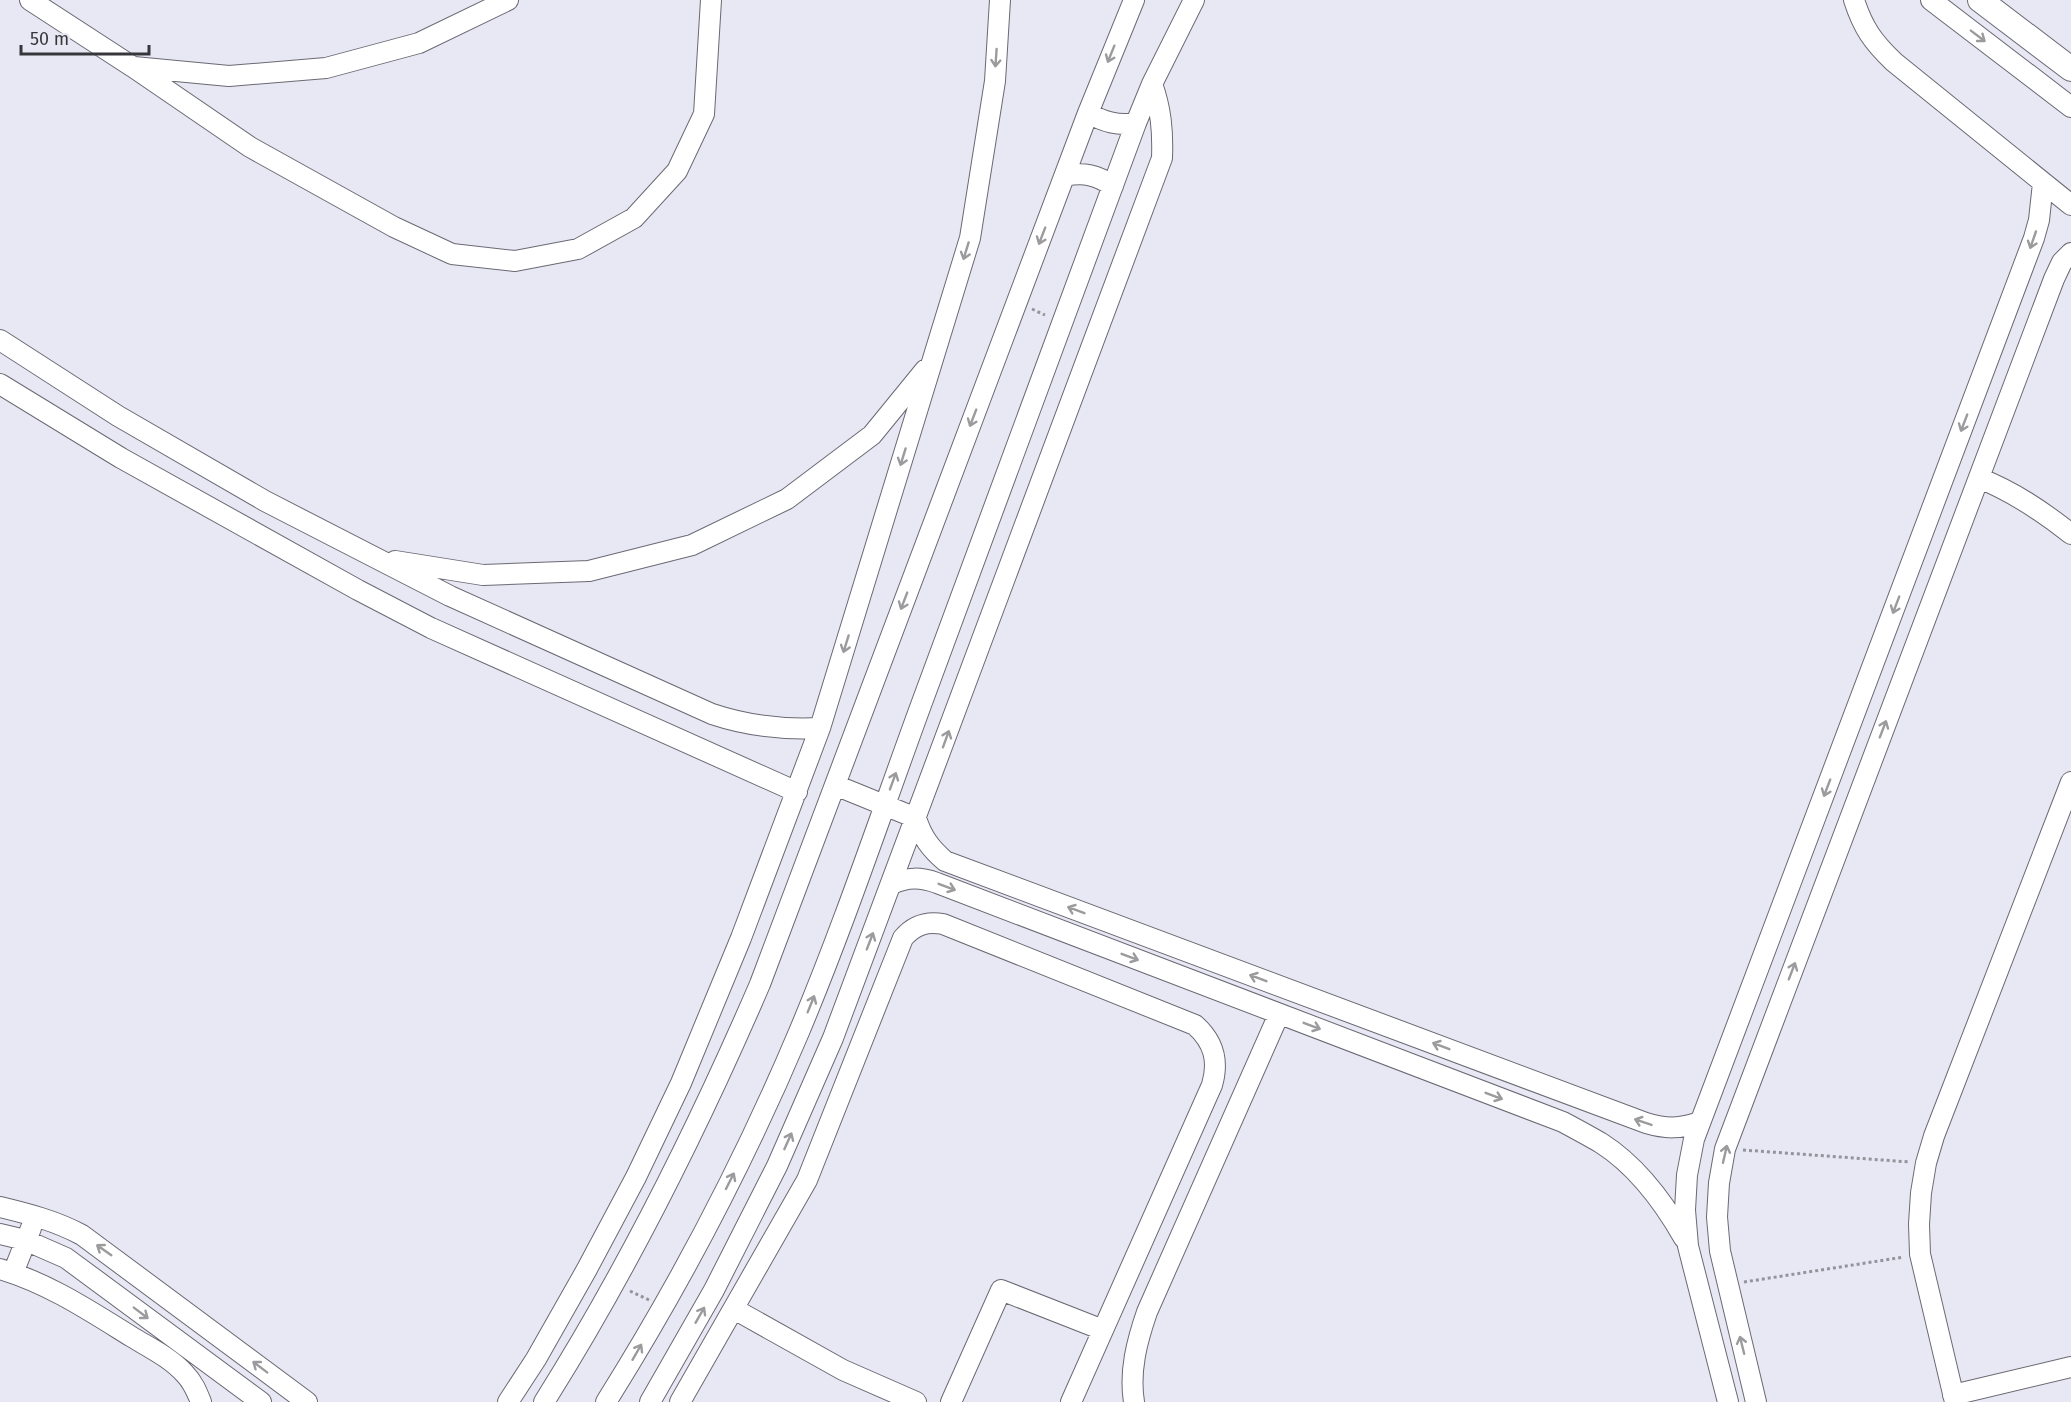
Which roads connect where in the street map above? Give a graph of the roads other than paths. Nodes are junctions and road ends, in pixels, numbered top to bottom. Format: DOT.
graph roads {
  1 [pos="30,0"];
  2 [pos="508,0"];
  3 [pos="711,0"];
  4 [pos="1000,0"];
  5 [pos="1134,0"];
  6 [pos="1194,0"];
  7 [pos="1854,0"];
  8 [pos="1931,0"];
  9 [pos="1980,0"];
  10 [pos="51,6"];
  11 [pos="133,67"];
  12 [pos="2071,69"];
  13 [pos="1152,84"];
  14 [pos="2071,107"];
  15 [pos="1088,112"];
  16 [pos="1136,123"];
  17 [pos="1065,176"];
  18 [pos="2043,183"];
  19 [pos="1113,186"];
  20 [pos="2071,206"];
  21 [pos="2071,253"];
  22 [pos="0,340"];
  23 [pos="933,361"];
  24 [pos="0,384"];
  25 [pos="1979,478"];
  26 [pos="2071,534"];
  27 [pos="378,558"];
  28 [pos="820,728"];
  29 [pos="835,785"];
  30 [pos="2070,785"];
  31 [pos="797,792"];
  32 [pos="884,805"];
  33 [pos="916,818"];
  34 [pos="892,884"];
  35 [pos="1279,1014"];
  36 [pos="1700,1122"];
  37 [pos="0,1207"];
  38 [pos="38,1216"];
  39 [pos="69,1228"];
  40 [pos="0,1234"];
  41 [pos="25,1240"];
  42 [pos="1688,1246"];
  43 [pos="55,1253"];
  44 [pos="6,1271"];
  45 [pos="42,1285"];
  46 [pos="734,1309"];
  47 [pos="1103,1330"];
  48 [pos="2071,1367"];
  49 [pos="1954,1398"];
  50 [pos="201,1402"];
  51 [pos="261,1402"];
  52 [pos="307,1402"];
  53 [pos="508,1402"];
  54 [pos="544,1402"];
  55 [pos="606,1402"];
  56 [pos="650,1402"];
  57 [pos="680,1402"];
  58 [pos="916,1402"];
  59 [pos="951,1402"];
  60 [pos="1071,1402"];
  61 [pos="1134,1402"];
  62 [pos="1728,1402"];
  63 [pos="1756,1402"];
  1 -- 10 [label="street"];
  2 -- 11 [label="street"];
  3 -- 11 [label="street"];
  4 -- 23 [label="street, one-way"];
  5 -- 15 [label="street, one-way"];
  6 -- 13 [label="street"];
  7 -- 18 [label="street"];
  8 -- 14 [label="street, one-way"];
  9 -- 12 [label="main road"];
  10 -- 11 [label="street"];
  13 -- 16 [label="street"];
  33 -- 13 [label="street, one-way"];
  15 -- 16 [label="street"];
  15 -- 17 [label="street"];
  16 -- 19 [label="street"];
  17 -- 19 [label="street"];
  17 -- 29 [label="street, one-way"];
  18 -- 20 [label="street"];
  18 -- 36 [label="street, one-way"];
  32 -- 19 [label="street, one-way"];
  21 -- 25 [label="street"];
  22 -- 27 [label="street"];
  23 -- 27 [label="street"];
  23 -- 28 [label="street, one-way"];
  24 -- 31 [label="street"];
  25 -- 26 [label="street"];
  63 -- 25 [label="street, one-way"];
  27 -- 28 [label="street"];
  28 -- 31 [label="street"];
  29 -- 32 [label="street"];
  29 -- 54 [label="street"];
  30 -- 49 [label="street"];
  31 -- 53 [label="street"];
  32 -- 33 [label="street"];
  55 -- 32 [label="street, one-way"];
  33 -- 34 [label="street"];
  36 -- 33 [label="street, one-way"];
  34 -- 35 [label="street, one-way"];
  56 -- 34 [label="street, one-way"];
  35 -- 42 [label="street, one-way"];
  35 -- 61 [label="street"];
  36 -- 42 [label="street"];
  37 -- 38 [label="street"];
  38 -- 39 [label="street"];
  38 -- 41 [label="street"];
  39 -- 43 [label="street"];
  52 -- 39 [label="street, one-way"];
  40 -- 41 [label="street"];
  41 -- 43 [label="street"];
  41 -- 44 [label="street"];
  42 -- 62 [label="street"];
  43 -- 45 [label="street"];
  43 -- 51 [label="street, one-way"];
  44 -- 45 [label="street"];
  45 -- 50 [label="street"];
  46 -- 47 [label="street"];
  46 -- 57 [label="street"];
  46 -- 58 [label="street"];
  47 -- 59 [label="street"];
  47 -- 60 [label="street"];
  48 -- 49 [label="street"];
}
